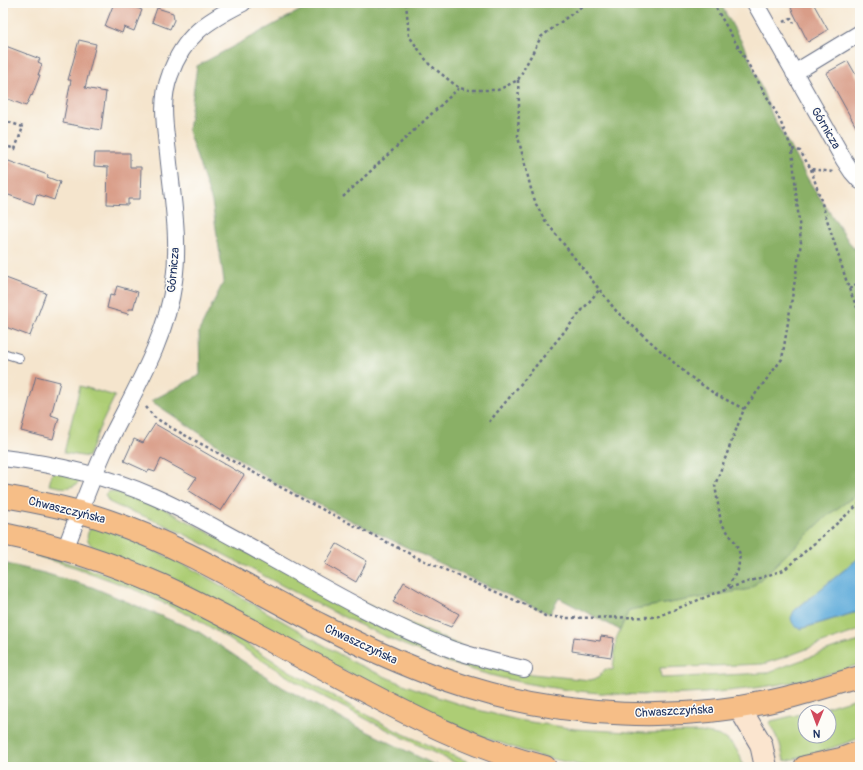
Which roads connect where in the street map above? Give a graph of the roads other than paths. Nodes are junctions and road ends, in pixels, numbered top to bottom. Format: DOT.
graph roads {
  1 [pos="243,3"];
  2 [pos="754,3"];
  3 [pos="860,33"];
  4 [pos="794,74"];
  5 [pos="856,176"];
  6 [pos="3,353"];
  7 [pos="19,358"];
  8 [pos="3,458"];
  9 [pos="94,475"];
  10 [pos="3,496"];
  11 [pos="80,512"];
  12 [pos="3,534"];
  13 [pos="65,550"];
  14 [pos="524,669"];
  15 [pos="860,677"];
  16 [pos="739,707"];
  17 [pos="844,759"];
  18 [pos="545,767"];
  19 [pos="766,767"];
  20 [pos="804,767"];
  1 -- 9 [label="street, Górnicza"];
  2 -- 4 [label="street, Górnicza"];
  3 -- 4 [label="street"];
  4 -- 5 [label="street, Górnicza"];
  6 -- 7 [label="lane"];
  8 -- 9 [label="street"];
  9 -- 11 [label="street, Górnicza"];
  9 -- 14 [label="street"];
  10 -- 11 [label="main road, Chwaszczyńska"];
  11 -- 13 [label="street, Górnicza"];
  11 -- 16 [label="main road, Chwaszczyńska"];
  12 -- 13 [label="main road"];
  13 -- 18 [label="main road"];
  15 -- 16 [label="main road, Chwaszczyńska"];
  16 -- 19 [label="main road"];
  17 -- 20 [label="main road"];
}
